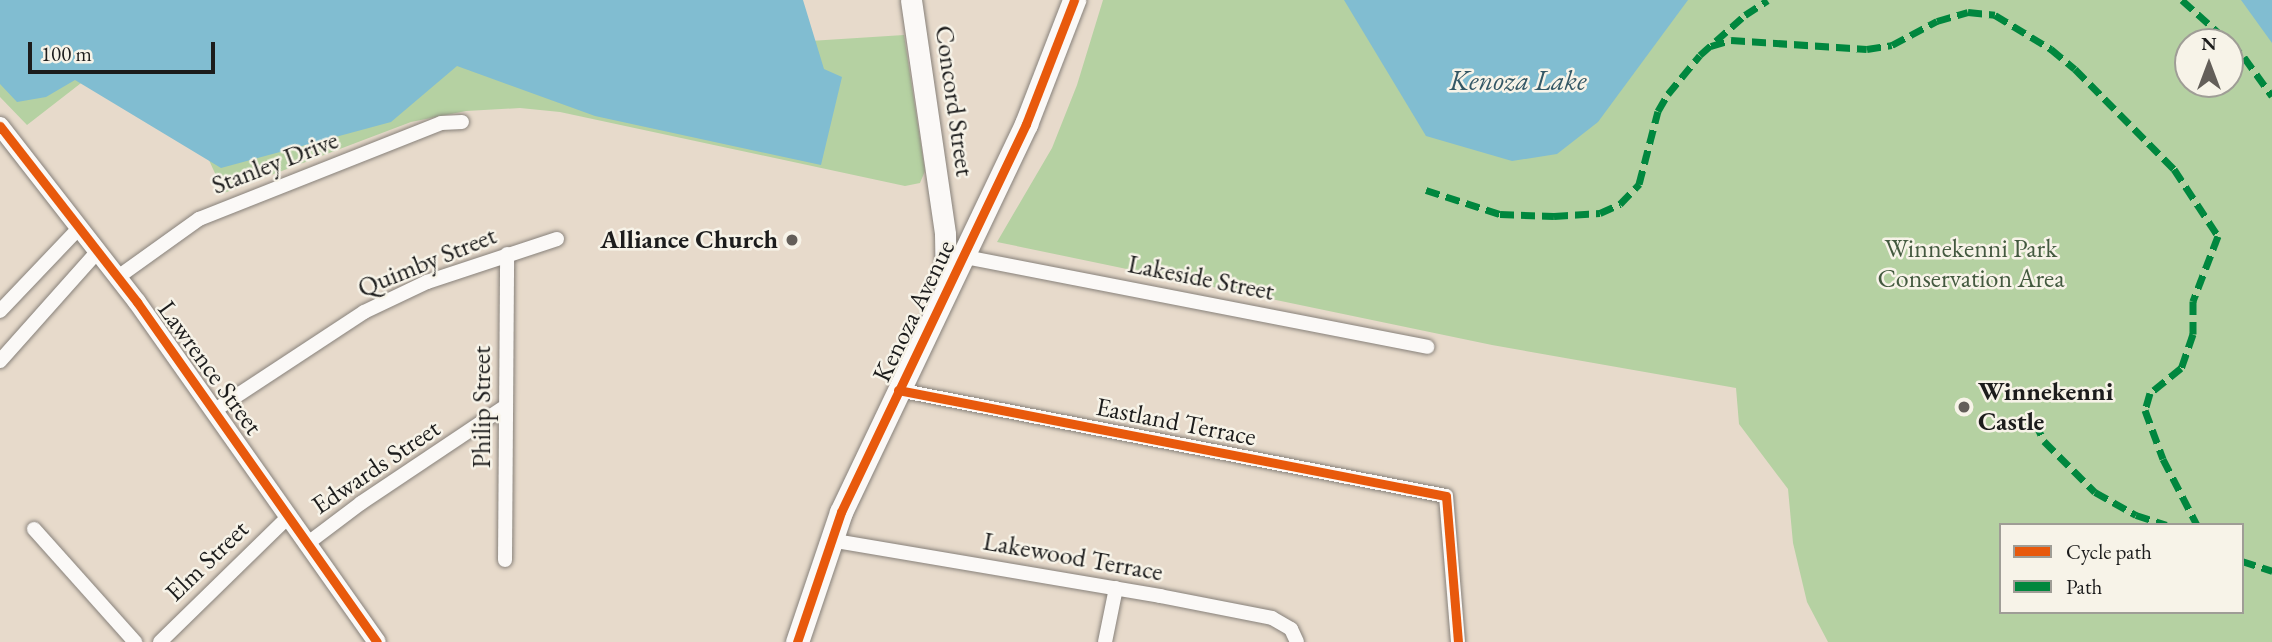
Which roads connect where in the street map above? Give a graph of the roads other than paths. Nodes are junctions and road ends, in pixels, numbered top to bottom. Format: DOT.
graph roads {
  1 [pos="911,0"];
  2 [pos="1074,0"];
  3 [pos="462,122"];
  4 [pos="0,126"];
  5 [pos="79,227"];
  6 [pos="557,239"];
  7 [pos="98,251"];
  8 [pos="507,254"];
  9 [pos="965,257"];
  10 [pos="118,277"];
  11 [pos="946,293"];
  12 [pos="0,311"];
  13 [pos="1427,347"];
  14 [pos="0,361"];
  15 [pos="898,390"];
  16 [pos="506,406"];
  17 [pos="215,410"];
  18 [pos="289,516"];
  19 [pos="34,529"];
  20 [pos="830,540"];
  21 [pos="308,543"];
  22 [pos="505,560"];
  23 [pos="1116,588"];
  24 [pos="135,642"];
  25 [pos="160,642"];
  26 [pos="377,642"];
  27 [pos="797,642"];
  28 [pos="1105,642"];
  29 [pos="1297,642"];
  30 [pos="1458,642"];
  1 -- 11 [label="main road, Concord Street"];
  2 -- 9 [label="main road, Kenoza Avenue"];
  3 -- 10 [label="street, Stanley Drive"];
  4 -- 5 [label="street, Lawrence Street"];
  5 -- 7 [label="street, Lawrence Street"];
  5 -- 12 [label="street"];
  6 -- 8 [label="street, Quimby Street"];
  7 -- 10 [label="street, Lawrence Street"];
  7 -- 14 [label="street"];
  8 -- 16 [label="street, Philip Street"];
  8 -- 17 [label="street, Quimby Street"];
  9 -- 11 [label="main road, Kenoza Avenue"];
  9 -- 13 [label="street, Lakeside Street"];
  10 -- 17 [label="street, Lawrence Street"];
  11 -- 15 [label="main road, Kenoza Avenue"];
  15 -- 20 [label="main road, Kenoza Avenue"];
  15 -- 30 [label="street, Eastland Terrace"];
  16 -- 21 [label="street, Edwards Street"];
  16 -- 22 [label="street, Philip Street"];
  17 -- 18 [label="street, Lawrence Street"];
  18 -- 21 [label="street, Lawrence Street"];
  18 -- 25 [label="street, Elm Street"];
  19 -- 24 [label="street"];
  20 -- 23 [label="street, Lakewood Terrace"];
  20 -- 27 [label="main road, Kenoza Avenue"];
  21 -- 26 [label="street, Lawrence Street"];
  23 -- 28 [label="street"];
  23 -- 29 [label="street, Lakewood Terrace"];
}
